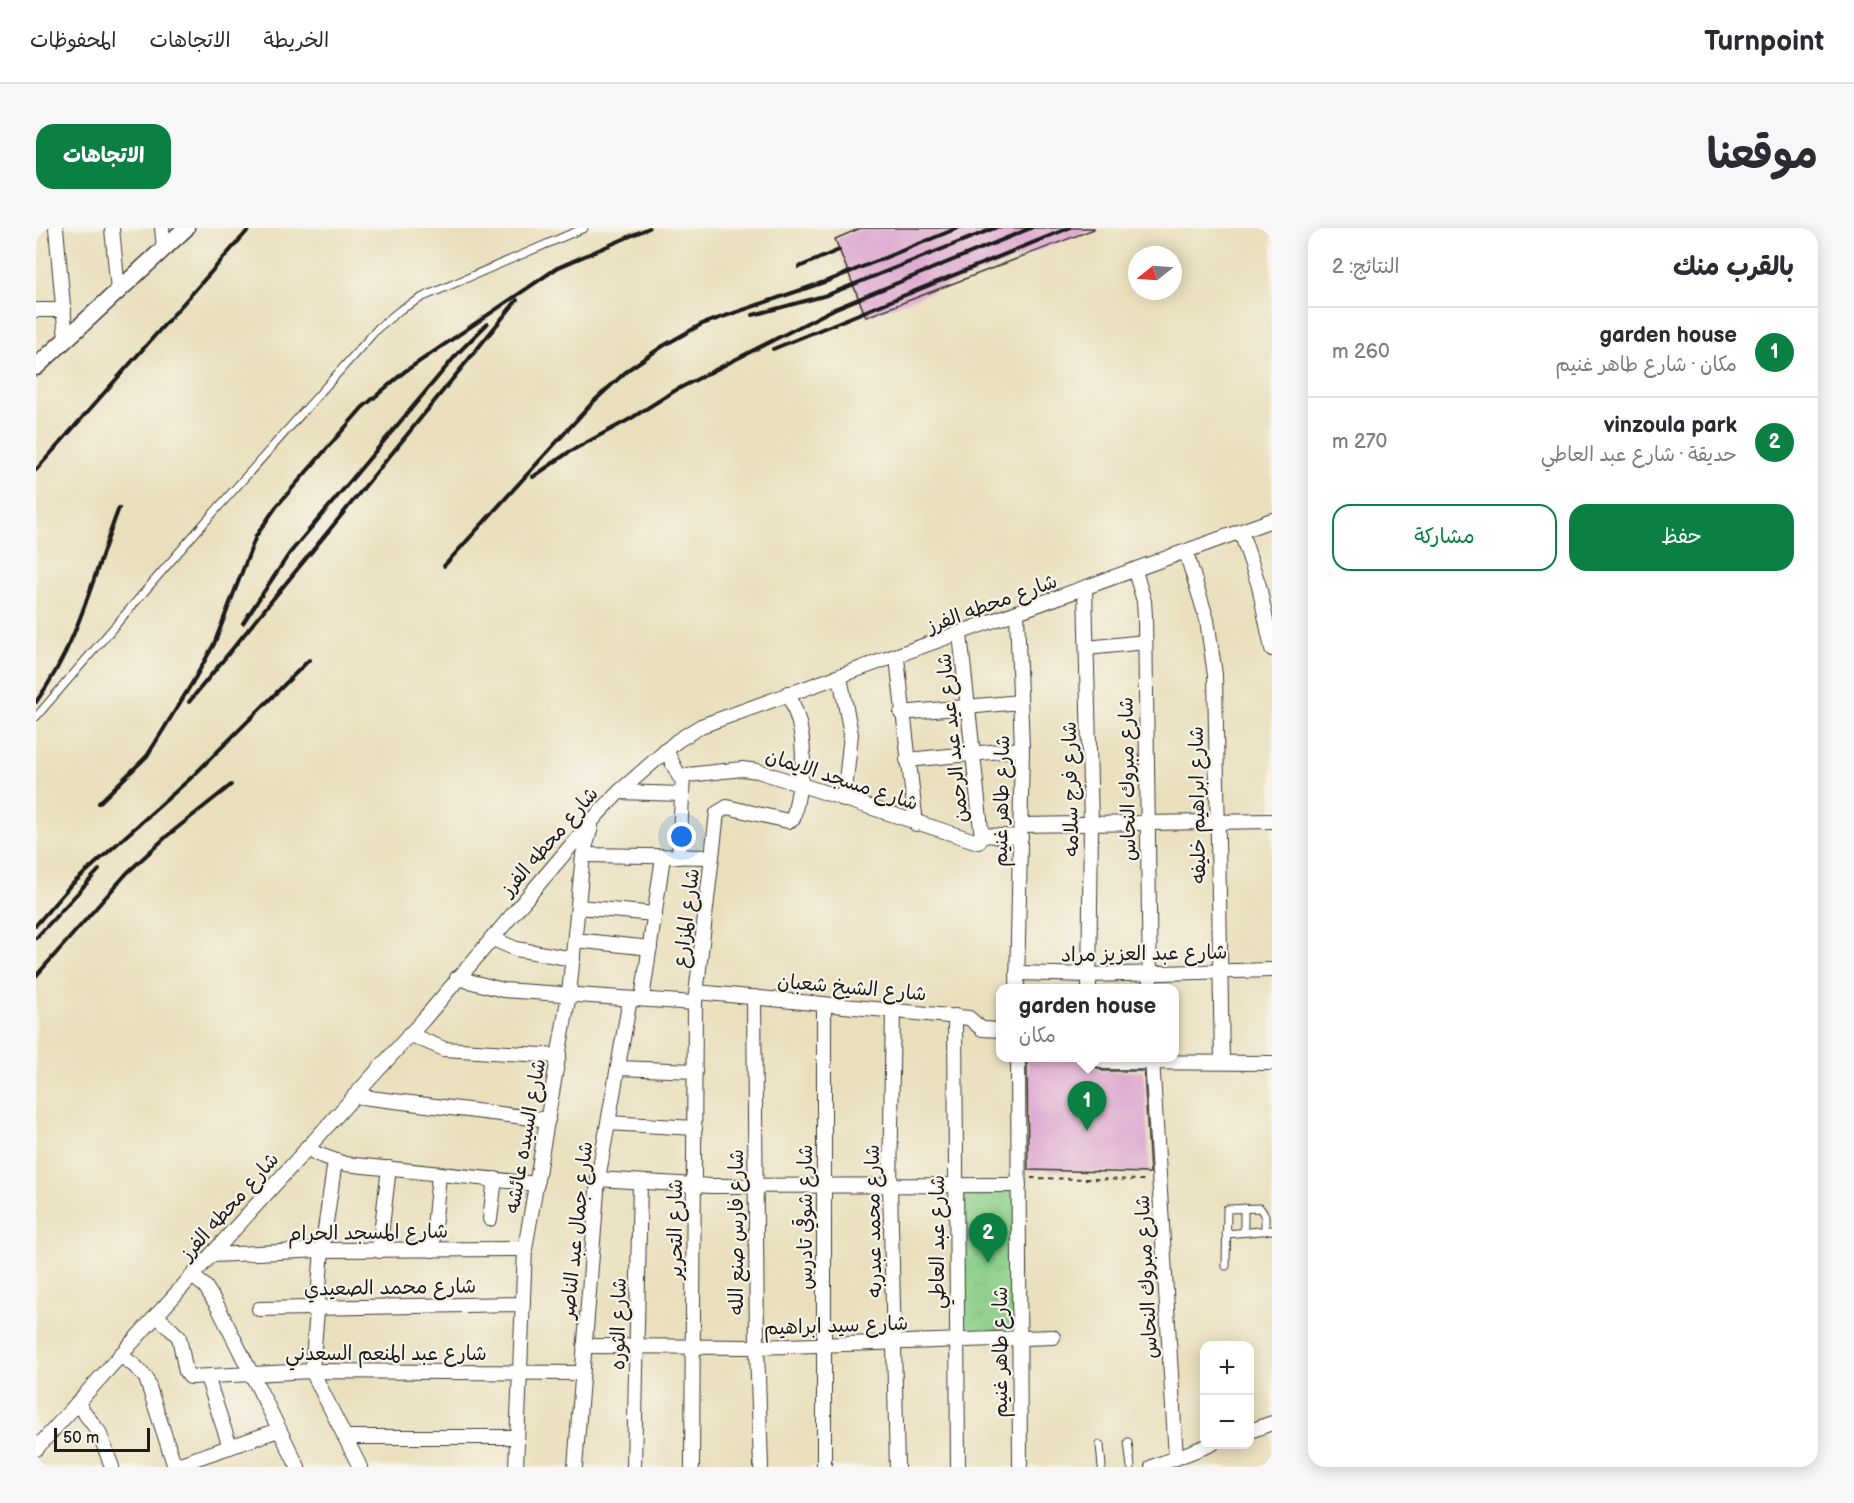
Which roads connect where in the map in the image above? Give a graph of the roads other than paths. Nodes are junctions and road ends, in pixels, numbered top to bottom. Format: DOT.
graph roads {
  1 [pos="56,228"];
  2 [pos="112,228"];
  3 [pos="162,228"];
  4 [pos="186,228"];
  5 [pos="584,228"];
  6 [pos="164,249"];
  7 [pos="118,291"];
  8 [pos="36,310"];
  9 [pos="64,310"];
  10 [pos="66,339"];
  11 [pos="36,366"];
  12 [pos="1272,520"];
  13 [pos="1241,532"];
  14 [pos="1186,552"];
  15 [pos="1135,571"];
  16 [pos="1266,584"];
  17 [pos="1084,590"];
  18 [pos="1017,614"];
  19 [pos="960,634"];
  20 [pos="1145,642"];
  21 [pos="1087,648"];
  22 [pos="1272,649"];
  23 [pos="897,658"];
  24 [pos="840,677"];
  25 [pos="788,693"];
  26 [pos="1020,702"];
  27 [pos="969,705"];
  28 [pos="901,713"];
  29 [pos="36,717"];
  30 [pos="1022,749"];
  31 [pos="666,750"];
  32 [pos="973,752"];
  33 [pos="907,760"];
  34 [pos="683,776"];
  35 [pos="801,786"];
  36 [pos="619,792"];
  37 [pos="682,795"];
  38 [pos="844,800"];
  39 [pos="597,815"];
  40 [pos="1272,821"];
  41 [pos="1146,822"];
  42 [pos="1217,822"];
  43 [pos="916,824"];
  44 [pos="1091,824"];
  45 [pos="1021,831"];
  46 [pos="982,837"];
  47 [pos="583,855"];
  48 [pos="663,857"];
  49 [pos="679,857"];
  50 [pos="712,858"];
  51 [pos="578,907"];
  52 [pos="655,914"];
  53 [pos="491,938"];
  54 [pos="575,940"];
  55 [pos="650,948"];
  56 [pos="573,959"];
  57 [pos="1272,970"];
  58 [pos="1220,972"];
  59 [pos="1017,973"];
  60 [pos="1150,973"];
  61 [pos="457,978"];
  62 [pos="1088,982"];
  63 [pos="1017,984"];
  64 [pos="1150,984"];
  65 [pos="569,994"];
  66 [pos="696,997"];
  67 [pos="754,997"];
  68 [pos="636,999"];
  69 [pos="825,1004"];
  70 [pos="893,1010"];
  71 [pos="955,1016"];
  72 [pos="996,1030"];
  73 [pos="409,1034"];
  74 [pos="559,1056"];
  75 [pos="1179,1060"];
  76 [pos="1018,1062"];
  77 [pos="1152,1062"];
  78 [pos="1222,1062"];
  79 [pos="1272,1063"];
  80 [pos="618,1068"];
  81 [pos="695,1071"];
  82 [pos="354,1096"];
  83 [pos="548,1120"];
  84 [pos="608,1123"];
  85 [pos="695,1128"];
  86 [pos="307,1147"];
  87 [pos="335,1161"];
  88 [pos="389,1168"];
  89 [pos="439,1174"];
  90 [pos="495,1179"];
  91 [pos="598,1179"];
  92 [pos="1019,1181"];
  93 [pos="640,1182"];
  94 [pos="537,1184"];
  95 [pos="695,1185"];
  96 [pos="756,1185"];
  97 [pos="825,1185"];
  98 [pos="890,1186"];
  99 [pos="957,1186"];
  100 [pos="1244,1208"];
  101 [pos="490,1219"];
  102 [pos="1269,1230"];
  103 [pos="1244,1232"];
  104 [pos="1226,1234"];
  105 [pos="525,1249"];
  106 [pos="322,1250"];
  107 [pos="432,1250"];
  108 [pos="380,1251"];
  109 [pos="212,1255"];
  110 [pos="1226,1266"];
  111 [pos="192,1276"];
  112 [pos="523,1304"];
  113 [pos="317,1308"];
  114 [pos="259,1309"];
  115 [pos="156,1315"];
  116 [pos="1053,1337"];
  117 [pos="1019,1339"];
  118 [pos="958,1341"];
  119 [pos="894,1343"];
  120 [pos="824,1345"];
  121 [pos="584,1346"];
  122 [pos="637,1347"];
  123 [pos="693,1347"];
  124 [pos="757,1347"];
  125 [pos="120,1355"];
  126 [pos="312,1371"];
  127 [pos="520,1372"];
  128 [pos="582,1373"];
  129 [pos="252,1375"];
  130 [pos="207,1377"];
  131 [pos="77,1403"];
  132 [pos="1272,1423"];
  133 [pos="279,1430"];
  134 [pos="1254,1430"];
  135 [pos="345,1437"];
  136 [pos="517,1437"];
  137 [pos="1128,1442"];
  138 [pos="1100,1445"];
  139 [pos="230,1447"];
  140 [pos="36,1449"];
  141 [pos="1201,1449"];
  142 [pos="1174,1462"];
  143 [pos="112,1467"];
  144 [pos="175,1467"];
  145 [pos="298,1467"];
  146 [pos="360,1467"];
  147 [pos="516,1467"];
  148 [pos="575,1467"];
  149 [pos="634,1467"];
  150 [pos="692,1467"];
  151 [pos="761,1467"];
  152 [pos="824,1467"];
  153 [pos="897,1467"];
  154 [pos="958,1467"];
  155 [pos="1020,1467"];
  156 [pos="1102,1467"];
  157 [pos="1131,1467"];
  158 [pos="1152,1467"];
  1 -- 9 [label="street"];
  2 -- 7 [label="street"];
  3 -- 6 [label="street"];
  4 -- 6 [label="street"];
  5 -- 29 [label="lane"];
  6 -- 7 [label="street"];
  7 -- 10 [label="street"];
  8 -- 9 [label="street"];
  9 -- 10 [label="street"];
  10 -- 11 [label="street"];
  12 -- 13 [label="street, شارع محطه الفرز"];
  13 -- 14 [label="street, شارع محطه الفرز"];
  13 -- 16 [label="street"];
  14 -- 15 [label="street, شارع محطه الفرز"];
  14 -- 42 [label="street, شارع ابراهيم خليفه"];
  15 -- 17 [label="street, شارع محطه الفرز"];
  15 -- 20 [label="street, شارع مبروك النحاس"];
  16 -- 22 [label="street"];
  17 -- 18 [label="street, شارع محطه الفرز"];
  17 -- 21 [label="street, شارع فرج سلامه"];
  18 -- 19 [label="street, شارع محطه الفرز"];
  18 -- 26 [label="street, شارع طاهر غنيم"];
  19 -- 23 [label="street, شارع محطه الفرز"];
  19 -- 27 [label="street, شارع عيد عبد الرحمن"];
  20 -- 21 [label="street"];
  20 -- 41 [label="street, شارع مبروك النحاس"];
  21 -- 44 [label="street, شارع فرج سلامه"];
  23 -- 24 [label="street, شارع محطه الفرز"];
  23 -- 28 [label="street"];
  24 -- 25 [label="street, شارع محطه الفرز"];
  24 -- 38 [label="street"];
  25 -- 31 [label="street, شارع محطه الفرز"];
  25 -- 35 [label="street"];
  26 -- 27 [label="street"];
  26 -- 30 [label="street, شارع طاهر غنيم"];
  27 -- 28 [label="street"];
  27 -- 32 [label="street, شارع عيد عبد الرحمن"];
  28 -- 33 [label="street"];
  30 -- 32 [label="street"];
  30 -- 45 [label="street, شارع طاهر غنيم"];
  31 -- 34 [label="street"];
  31 -- 36 [label="street, شارع محطه الفرز"];
  32 -- 33 [label="street"];
  32 -- 46 [label="street, شارع عيد عبد الرحمن"];
  33 -- 43 [label="street"];
  34 -- 35 [label="street, شارع مسجد الايمان"];
  34 -- 37 [label="street"];
  35 -- 38 [label="street, شارع مسجد الايمان"];
  35 -- 50 [label="street, شارع المزارع"];
  36 -- 37 [label="street"];
  36 -- 39 [label="street, شارع محطه الفرز"];
  37 -- 49 [label="street"];
  38 -- 43 [label="street, شارع مسجد الايمان"];
  39 -- 47 [label="street, شارع السيده عائشه"];
  39 -- 53 [label="street, شارع محطه الفرز"];
  40 -- 42 [label="street"];
  41 -- 42 [label="street"];
  41 -- 44 [label="street"];
  41 -- 60 [label="street, شارع مبروك النحاس"];
  42 -- 58 [label="street, شارع ابراهيم خليفه"];
  43 -- 46 [label="street, شارع مسجد الايمان"];
  44 -- 45 [label="street"];
  44 -- 62 [label="street, شارع فرج سلامه"];
  45 -- 46 [label="street"];
  45 -- 59 [label="street, شارع طاهر غنيم"];
  47 -- 48 [label="street"];
  47 -- 51 [label="street, شارع السيده عائشه"];
  48 -- 49 [label="street"];
  48 -- 52 [label="street, شارع جمال عبد الناصر"];
  49 -- 50 [label="street"];
  50 -- 66 [label="street, شارع المزارع"];
  51 -- 52 [label="street"];
  51 -- 54 [label="street, شارع السيده عائشه"];
  52 -- 55 [label="street, شارع جمال عبد الناصر"];
  53 -- 56 [label="street"];
  53 -- 61 [label="street, شارع محطه الفرز"];
  54 -- 55 [label="street"];
  54 -- 56 [label="street, شارع السيده عائشه"];
  55 -- 68 [label="street, شارع جمال عبد الناصر"];
  56 -- 65 [label="street, شارع السيده عائشه"];
  57 -- 58 [label="street, شارع عبد العزيز مراد"];
  58 -- 60 [label="street, شارع عبد العزيز مراد"];
  58 -- 78 [label="street, شارع ابراهيم خليفه"];
  59 -- 62 [label="street, شارع عبد العزيز مراد"];
  59 -- 63 [label="street, شارع طاهر غنيم"];
  60 -- 62 [label="street, شارع عبد العزيز مراد"];
  60 -- 64 [label="street, شارع مبروك النحاس"];
  61 -- 65 [label="street, شارع الشيخ شعبان"];
  61 -- 73 [label="street, شارع محطه الفرز"];
  65 -- 68 [label="street, شارع الشيخ شعبان"];
  65 -- 74 [label="street, شارع السيده عائشه"];
  66 -- 67 [label="street, شارع الشيخ شعبان"];
  66 -- 68 [label="street, شارع الشيخ شعبان"];
  66 -- 81 [label="street, شارع التحرير"];
  67 -- 69 [label="street, شارع الشيخ شعبان"];
  67 -- 96 [label="street, شارع فارس صنع الله"];
  68 -- 80 [label="street, شارع جمال عبد الناصر"];
  69 -- 70 [label="street, شارع الشيخ شعبان"];
  69 -- 97 [label="street, شارع شوقي تادرس"];
  70 -- 71 [label="street, شارع الشيخ شعبان"];
  70 -- 98 [label="street, شارع محمد عبدربه"];
  71 -- 72 [label="street, شارع الشيخ شعبان"];
  71 -- 99 [label="street, شارع عبد العاطي"];
  73 -- 74 [label="street"];
  73 -- 82 [label="street, شارع محطه الفرز"];
  74 -- 83 [label="street, شارع السيده عائشه"];
  75 -- 78 [label="street"];
  76 -- 92 [label="street, شارع طاهر غنيم"];
  77 -- 142 [label="street, شارع مبروك النحاس"];
  78 -- 79 [label="street"];
  80 -- 81 [label="street"];
  80 -- 84 [label="street, شارع جمال عبد الناصر"];
  81 -- 85 [label="street, شارع التحرير"];
  82 -- 83 [label="street"];
  82 -- 86 [label="street, شارع محطه الفرز"];
  83 -- 94 [label="street, شارع السيده عائشه"];
  84 -- 85 [label="street"];
  84 -- 91 [label="street, شارع جمال عبد الناصر"];
  85 -- 95 [label="street, شارع التحرير"];
  86 -- 87 [label="street"];
  86 -- 109 [label="street, شارع محطه الفرز"];
  87 -- 88 [label="street"];
  87 -- 106 [label="street"];
  88 -- 89 [label="street"];
  88 -- 108 [label="street"];
  89 -- 90 [label="street"];
  89 -- 107 [label="street"];
  90 -- 94 [label="street"];
  90 -- 101 [label="street"];
  91 -- 93 [label="street"];
  91 -- 121 [label="street, شارع جمال عبد الناصر"];
  92 -- 99 [label="street"];
  92 -- 117 [label="street, شارع طاهر غنيم"];
  93 -- 95 [label="street"];
  93 -- 122 [label="street, شارع الثوره"];
  94 -- 105 [label="street, شارع السيده عائشه"];
  95 -- 96 [label="street"];
  95 -- 123 [label="street, شارع التحرير"];
  96 -- 97 [label="street"];
  96 -- 124 [label="street, شارع فارس صنع الله"];
  97 -- 98 [label="street"];
  97 -- 120 [label="street, شارع شوقي تادرس"];
  98 -- 99 [label="street"];
  98 -- 119 [label="street, شارع محمد عبدربه"];
  99 -- 118 [label="street, شارع عبد العاطي"];
  100 -- 102 [label="lane"];
  100 -- 103 [label="lane"];
  100 -- 104 [label="lane"];
  102 -- 103 [label="lane"];
  103 -- 104 [label="lane"];
  104 -- 110 [label="lane"];
  105 -- 107 [label="street, شارع المسجد الحرام"];
  105 -- 112 [label="street, شارع السيده عائشه"];
  106 -- 108 [label="street, شارع المسجد الحرام"];
  106 -- 109 [label="street, شارع المسجد الحرام"];
  106 -- 113 [label="street"];
  107 -- 108 [label="street, شارع المسجد الحرام"];
  109 -- 111 [label="street, شارع محطه الفرز"];
  111 -- 115 [label="street, شارع محطه الفرز"];
  111 -- 129 [label="street"];
  112 -- 113 [label="street, شارع محمد الصعيدي"];
  112 -- 127 [label="street, شارع السيده عائشه"];
  113 -- 114 [label="street, شارع محمد الصعيدي"];
  113 -- 126 [label="street"];
  115 -- 125 [label="street, شارع محطه الفرز"];
  115 -- 130 [label="street, شارع عبد المنعم السعدني"];
  116 -- 117 [label="street, شارع سيد ابراهيم"];
  117 -- 118 [label="street, شارع سيد ابراهيم"];
  117 -- 155 [label="street, شارع طاهر غنيم"];
  118 -- 119 [label="street, شارع سيد ابراهيم"];
  118 -- 154 [label="street, شارع عبد العاطي"];
  119 -- 120 [label="street, شارع سيد ابراهيم"];
  119 -- 153 [label="street, شارع محمد عبدربه"];
  120 -- 124 [label="street, شارع سيد ابراهيم"];
  120 -- 152 [label="street, شارع شوقي تادرس"];
  121 -- 122 [label="street, شارع سيد ابراهيم"];
  121 -- 128 [label="street, شارع جمال عبد الناصر"];
  122 -- 123 [label="street, شارع سيد ابراهيم"];
  122 -- 149 [label="street, شارع الثوره"];
  123 -- 124 [label="street, شارع سيد ابراهيم"];
  123 -- 150 [label="street, شارع التحرير"];
  124 -- 151 [label="street, شارع فارس صنع الله"];
  125 -- 131 [label="street, شارع محطه الفرز"];
  125 -- 144 [label="street"];
  126 -- 127 [label="street, شارع عبد المنعم السعدني"];
  126 -- 129 [label="street, شارع عبد المنعم السعدني"];
  126 -- 135 [label="street"];
  127 -- 128 [label="street, شارع عبد المنعم السعدني"];
  127 -- 136 [label="street, شارع السيده عائشه"];
  128 -- 148 [label="street, شارع جمال عبد الناصر"];
  129 -- 130 [label="street, شارع عبد المنعم السعدني"];
  129 -- 133 [label="street"];
  130 -- 139 [label="street"];
  131 -- 140 [label="street, شارع محطه الفرز"];
  131 -- 143 [label="street"];
  132 -- 134 [label="street"];
  133 -- 139 [label="street"];
  133 -- 145 [label="street"];
  135 -- 136 [label="street"];
  135 -- 146 [label="street"];
  136 -- 147 [label="street, شارع السيده عائشه"];
  137 -- 157 [label="lane"];
  138 -- 156 [label="lane"];
  139 -- 144 [label="street"];
  141 -- 142 [label="street"];
  142 -- 158 [label="street"];
}
